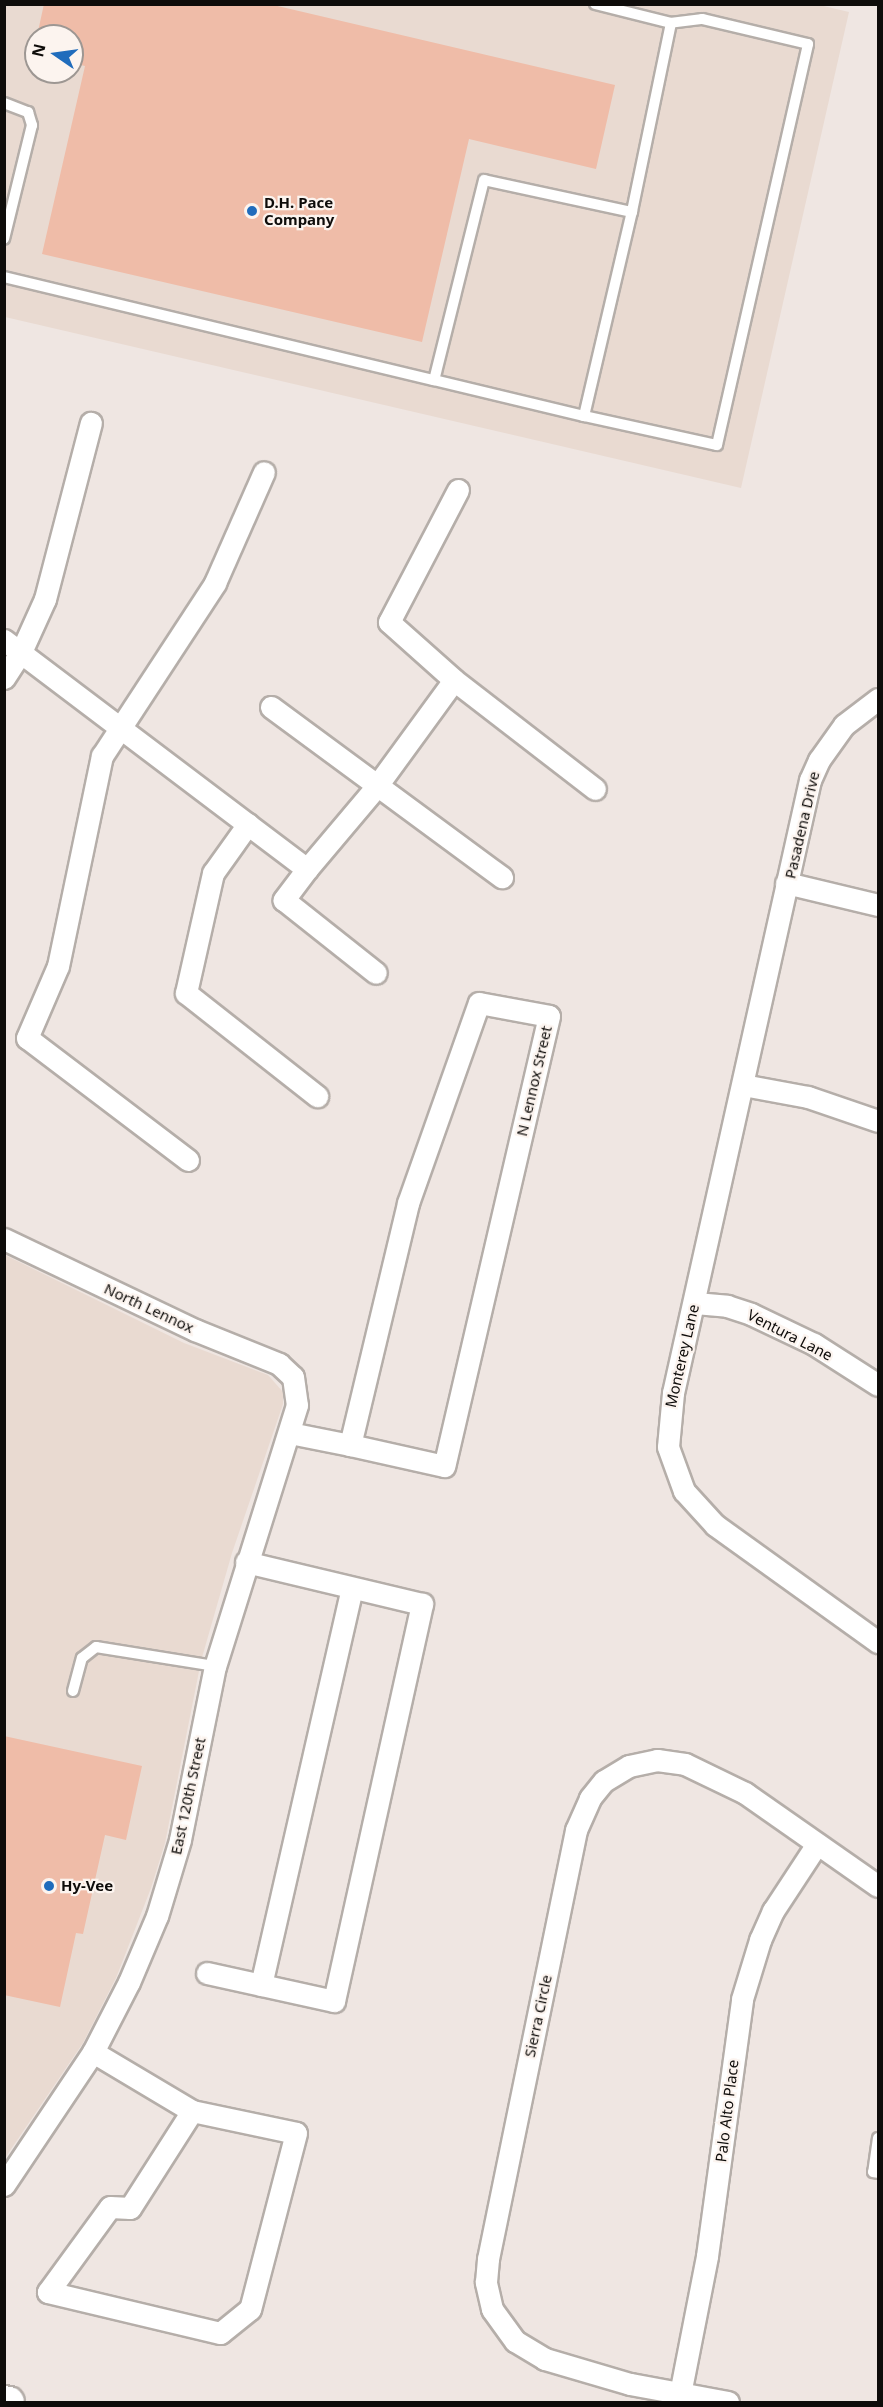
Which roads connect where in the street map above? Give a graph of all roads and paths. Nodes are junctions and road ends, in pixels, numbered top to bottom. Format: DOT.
graph roads {
  1 [pos="595,4"];
  2 [pos="671,23"];
  3 [pos="4,103"];
  4 [pos="632,212"];
  5 [pos="4,239"];
  6 [pos="4,277"];
  7 [pos="434,380"];
  8 [pos="584,416"];
  9 [pos="91,423"];
  10 [pos="264,472"];
  11 [pos="458,490"];
  12 [pos="13,646"];
  13 [pos="4,678"];
  14 [pos="454,680"];
  15 [pos="879,699"];
  16 [pos="271,707"];
  17 [pos="119,726"];
  18 [pos="376,787"];
  19 [pos="595,789"];
  20 [pos="248,824"];
  21 [pos="307,869"];
  22 [pos="502,877"];
  23 [pos="786,884"];
  24 [pos="879,905"];
  25 [pos="376,973"];
  26 [pos="743,1084"];
  27 [pos="317,1096"];
  28 [pos="879,1121"];
  29 [pos="188,1160"];
  30 [pos="4,1239"];
  31 [pos="694,1303"];
  32 [pos="293,1377"];
  33 [pos="879,1385"];
  34 [pos="290,1433"];
  35 [pos="350,1445"];
  36 [pos="246,1562"];
  37 [pos="352,1588"];
  38 [pos="879,1642"];
  39 [pos="215,1666"];
  40 [pos="73,1691"];
  41 [pos="817,1845"];
  42 [pos="879,1886"];
  43 [pos="207,1973"];
  44 [pos="261,1984"];
  45 [pos="93,2052"];
  46 [pos="192,2111"];
  47 [pos="879,2138"];
  48 [pos="879,2173"];
  49 [pos="7,2174"];
  50 [pos="680,2394"];
  51 [pos="728,2403"];
  1 -- 2 [label="lane"];
  2 -- 4 [label="lane"];
  2 -- 8 [label="lane"];
  3 -- 5 [label="lane"];
  4 -- 7 [label="lane"];
  4 -- 8 [label="lane"];
  6 -- 7 [label="lane"];
  7 -- 8 [label="lane"];
  9 -- 12 [label="street"];
  10 -- 17 [label="street"];
  11 -- 14 [label="street"];
  12 -- 13 [label="street"];
  12 -- 17 [label="street"];
  14 -- 18 [label="street"];
  14 -- 19 [label="street"];
  15 -- 23 [label="street, Pasadena Drive"];
  16 -- 18 [label="street"];
  17 -- 20 [label="street"];
  17 -- 29 [label="street"];
  18 -- 21 [label="street"];
  18 -- 22 [label="street"];
  20 -- 21 [label="street"];
  20 -- 27 [label="street"];
  21 -- 25 [label="street"];
  23 -- 24 [label="street, Pasadena Drive"];
  23 -- 26 [label="street, Monterey Lane"];
  26 -- 28 [label="street"];
  26 -- 31 [label="street, Monterey Lane"];
  30 -- 32 [label="street, North Lennox"];
  31 -- 33 [label="street, Ventura Lane"];
  31 -- 38 [label="street, Monterey Lane"];
  32 -- 34 [label="street, East 120th Street"];
  34 -- 35 [label="street, N Lennox Street"];
  34 -- 36 [label="street, East 120th Street"];
  35 -- 35 [label="street, N Lennox Street"];
  36 -- 37 [label="street"];
  36 -- 39 [label="street, East 120th Street"];
  37 -- 44 [label="street"];
  37 -- 44 [label="street"];
  39 -- 40 [label="lane"];
  39 -- 45 [label="street, East 120th Street"];
  41 -- 42 [label="street, Sierra Circle"];
  41 -- 50 [label="street, Palo Alto Place"];
  41 -- 50 [label="street, Sierra Circle"];
  43 -- 44 [label="street"];
  45 -- 46 [label="street"];
  45 -- 49 [label="street, East 120th Street"];
  46 -- 46 [label="street"];
  47 -- 48 [label="lane"];
  50 -- 51 [label="street, Sierra Circle"];
}
